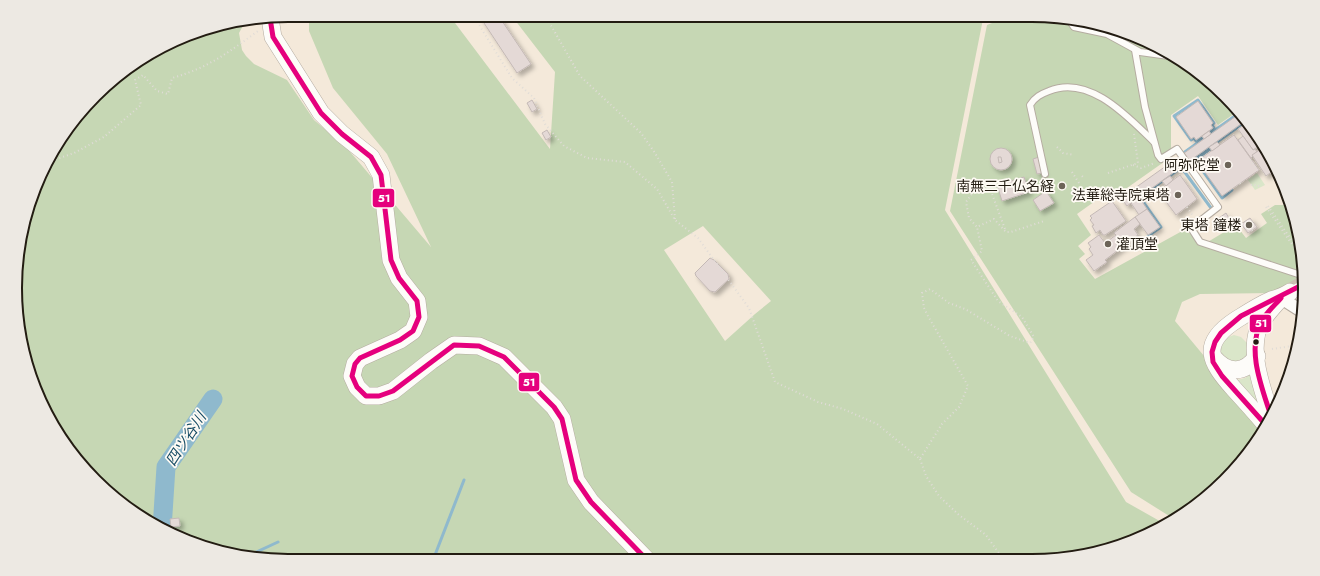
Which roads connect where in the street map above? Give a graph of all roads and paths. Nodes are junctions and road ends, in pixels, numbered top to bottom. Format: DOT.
graph roads {
  1 [pos="477,22"];
  2 [pos="549,22"];
  3 [pos="266,23"];
  4 [pos="271,23"];
  5 [pos="1073,25"];
  6 [pos="1135,50"];
  7 [pos="1161,56"];
  8 [pos="1131,120"];
  9 [pos="1155,143"];
  10 [pos="1057,147"];
  11 [pos="1074,155"];
  12 [pos="55,159"];
  13 [pos="1161,159"];
  14 [pos="1250,160"];
  15 [pos="1132,165"];
  16 [pos="1072,172"];
  17 [pos="1259,172"];
  18 [pos="1108,173"];
  19 [pos="1045,174"];
  20 [pos="1079,183"];
  21 [pos="1251,185"];
  22 [pos="1262,186"];
  23 [pos="1187,207"];
  24 [pos="1193,216"];
  25 [pos="675,220"];
  26 [pos="1044,221"];
  27 [pos="977,227"];
  28 [pos="1006,232"];
  29 [pos="1295,245"];
  30 [pos="1295,249"];
  31 [pos="1297,274"];
  32 [pos="1286,295"];
  33 [pos="1297,306"];
  34 [pos="1220,333"];
  35 [pos="1292,346"];
  36 [pos="1256,349"];
  37 [pos="1272,349"];
  38 [pos="1212,355"];
  39 [pos="1269,409"];
  40 [pos="1262,421"];
  41 [pos="920,459"];
  42 [pos="641,554"];
  43 [pos="999,554"];
  1 -- 25 [label="path"];
  2 -- 25 [label="path"];
  3 -- 12 [label="path"];
  4 -- 42 [label="street"];
  5 -- 6 [label="lane"];
  6 -- 7 [label="lane"];
  6 -- 9 [label="lane"];
  8 -- 9 [label="lane"];
  8 -- 15 [label="path"];
  8 -- 19 [label="lane"];
  9 -- 13 [label="lane"];
  10 -- 11 [label="path"];
  13 -- 15 [label="path"];
  13 -- 31 [label="lane"];
  14 -- 17 [label="path"];
  15 -- 18 [label="path"];
  16 -- 20 [label="path"];
  21 -- 22 [label="path"];
  23 -- 24 [label="path"];
  25 -- 41 [label="path"];
  26 -- 28 [label="path"];
  27 -- 28 [label="path"];
  27 -- 28 [label="path"];
  27 -- 41 [label="path"];
  29 -- 30 [label="path"];
  32 -- 33 [label="street"];
  32 -- 34 [label="street"];
  32 -- 36 [label="street"];
  34 -- 36 [label="street"];
  34 -- 38 [label="street"];
  35 -- 37 [label="path"];
  36 -- 38 [label="street"];
  36 -- 39 [label="street"];
  38 -- 40 [label="street"];
  41 -- 43 [label="path"];
}
